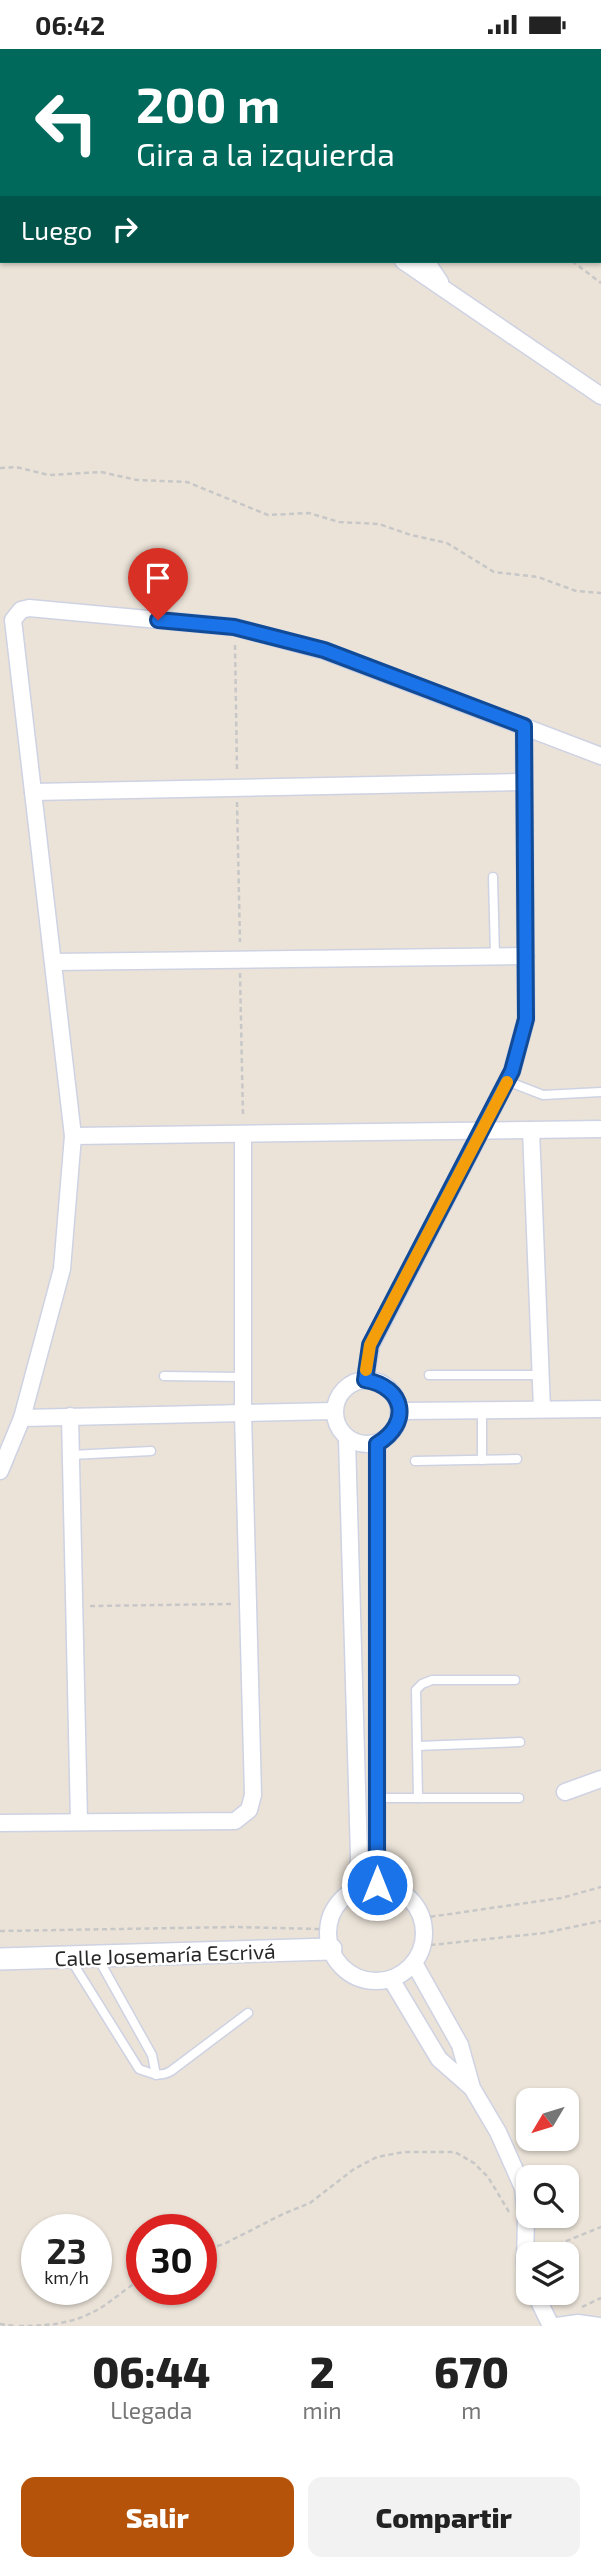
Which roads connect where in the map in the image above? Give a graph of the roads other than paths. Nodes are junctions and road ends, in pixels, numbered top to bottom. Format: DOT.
graph roads {
  1 [pos="406,263"];
  2 [pos="427,263"];
  3 [pos="445,290"];
  4 [pos="601,396"];
  5 [pos="524,726"];
  6 [pos="601,756"];
  7 [pos="524,782"];
  8 [pos="33,792"];
  9 [pos="493,877"];
  10 [pos="495,956"];
  11 [pos="526,956"];
  12 [pos="53,962"];
  13 [pos="507,1081"];
  14 [pos="601,1092"];
  15 [pos="601,1129"];
  16 [pos="531,1130"];
  17 [pos="481,1131"];
  18 [pos="243,1134"];
  19 [pos="73,1136"];
  20 [pos="429,1375"];
  21 [pos="541,1375"];
  22 [pos="164,1376"];
  23 [pos="243,1377"];
  24 [pos="365,1380"];
  25 [pos="542,1409"];
  26 [pos="601,1409"];
  27 [pos="482,1410"];
  28 [pos="334,1411"];
  29 [pos="399,1411"];
  30 [pos="243,1413"];
  31 [pos="70,1416"];
  32 [pos="22,1418"];
  33 [pos="347,1439"];
  34 [pos="377,1444"];
  35 [pos="151,1451"];
  36 [pos="71,1455"];
  37 [pos="517,1459"];
  38 [pos="482,1460"];
  39 [pos="415,1461"];
  40 [pos="0,1471"];
  41 [pos="515,1680"];
  42 [pos="355,1728"];
  43 [pos="377,1728"];
  44 [pos="520,1742"];
  45 [pos="417,1746"];
  46 [pos="601,1779"];
  47 [pos="565,1792"];
  48 [pos="377,1798"];
  49 [pos="418,1798"];
  50 [pos="519,1798"];
  51 [pos="79,1822"];
  52 [pos="0,1823"];
  53 [pos="377,1885"];
  54 [pos="357,1889"];
  55 [pos="329,1939"];
  56 [pos="96,1956"];
  57 [pos="70,1958"];
  58 [pos="0,1959"];
  59 [pos="414,1963"];
  60 [pos="391,1979"];
  61 [pos="248,2013"];
  62 [pos="156,2075"];
  63 [pos="472,2088"];
  64 [pos="527,2242"];
  65 [pos="541,2305"];
  66 [pos="551,2326"];
  67 [pos="557,2326"];
  68 [pos="599,2326"];
  1 -- 3 [label="street"];
  2 -- 3 [label="street"];
  3 -- 4 [label="street"];
  5 -- 6 [label="street"];
  5 -- 7 [label="street"];
  5 -- 8 [label="street"];
  7 -- 8 [label="street"];
  7 -- 11 [label="street"];
  8 -- 12 [label="street"];
  9 -- 10 [label="lane"];
  10 -- 11 [label="street"];
  10 -- 12 [label="street"];
  11 -- 13 [label="street"];
  12 -- 19 [label="street"];
  13 -- 14 [label="lane"];
  13 -- 17 [label="street"];
  15 -- 16 [label="street"];
  16 -- 17 [label="street"];
  16 -- 21 [label="street"];
  17 -- 18 [label="street"];
  17 -- 24 [label="street"];
  18 -- 19 [label="street"];
  18 -- 23 [label="street"];
  19 -- 32 [label="street"];
  20 -- 21 [label="lane"];
  21 -- 25 [label="street"];
  22 -- 23 [label="lane"];
  23 -- 30 [label="street"];
  24 -- 28 [label="street"];
  24 -- 29 [label="street"];
  25 -- 26 [label="street"];
  25 -- 27 [label="street"];
  27 -- 29 [label="street"];
  27 -- 38 [label="lane"];
  28 -- 30 [label="street"];
  28 -- 33 [label="street"];
  29 -- 34 [label="street"];
  30 -- 31 [label="street"];
  30 -- 51 [label="street"];
  31 -- 32 [label="street"];
  31 -- 36 [label="street"];
  32 -- 40 [label="street"];
  33 -- 34 [label="street"];
  33 -- 42 [label="street"];
  34 -- 43 [label="street"];
  35 -- 36 [label="lane"];
  36 -- 51 [label="street"];
  37 -- 38 [label="lane"];
  38 -- 39 [label="lane"];
  41 -- 45 [label="lane"];
  42 -- 43 [label="street"];
  42 -- 54 [label="street"];
  43 -- 48 [label="street"];
  44 -- 45 [label="lane"];
  45 -- 49 [label="lane"];
  46 -- 47 [label="street"];
  48 -- 49 [label="lane"];
  48 -- 53 [label="street"];
  49 -- 50 [label="lane"];
  51 -- 52 [label="street"];
  53 -- 54 [label="street"];
  53 -- 59 [label="street"];
  54 -- 55 [label="street"];
  55 -- 56 [label="street, Calle Josemaría Escrivá"];
  55 -- 60 [label="street"];
  56 -- 57 [label="street, Calle Josemaría Escrivá"];
  56 -- 62 [label="lane"];
  57 -- 58 [label="street, Calle Josemaría Escrivá"];
  57 -- 62 [label="lane"];
  59 -- 60 [label="street"];
  59 -- 63 [label="street"];
  60 -- 63 [label="street"];
  61 -- 62 [label="lane"];
  63 -- 64 [label="street"];
  65 -- 66 [label="street"];
  67 -- 68 [label="street"];
}
